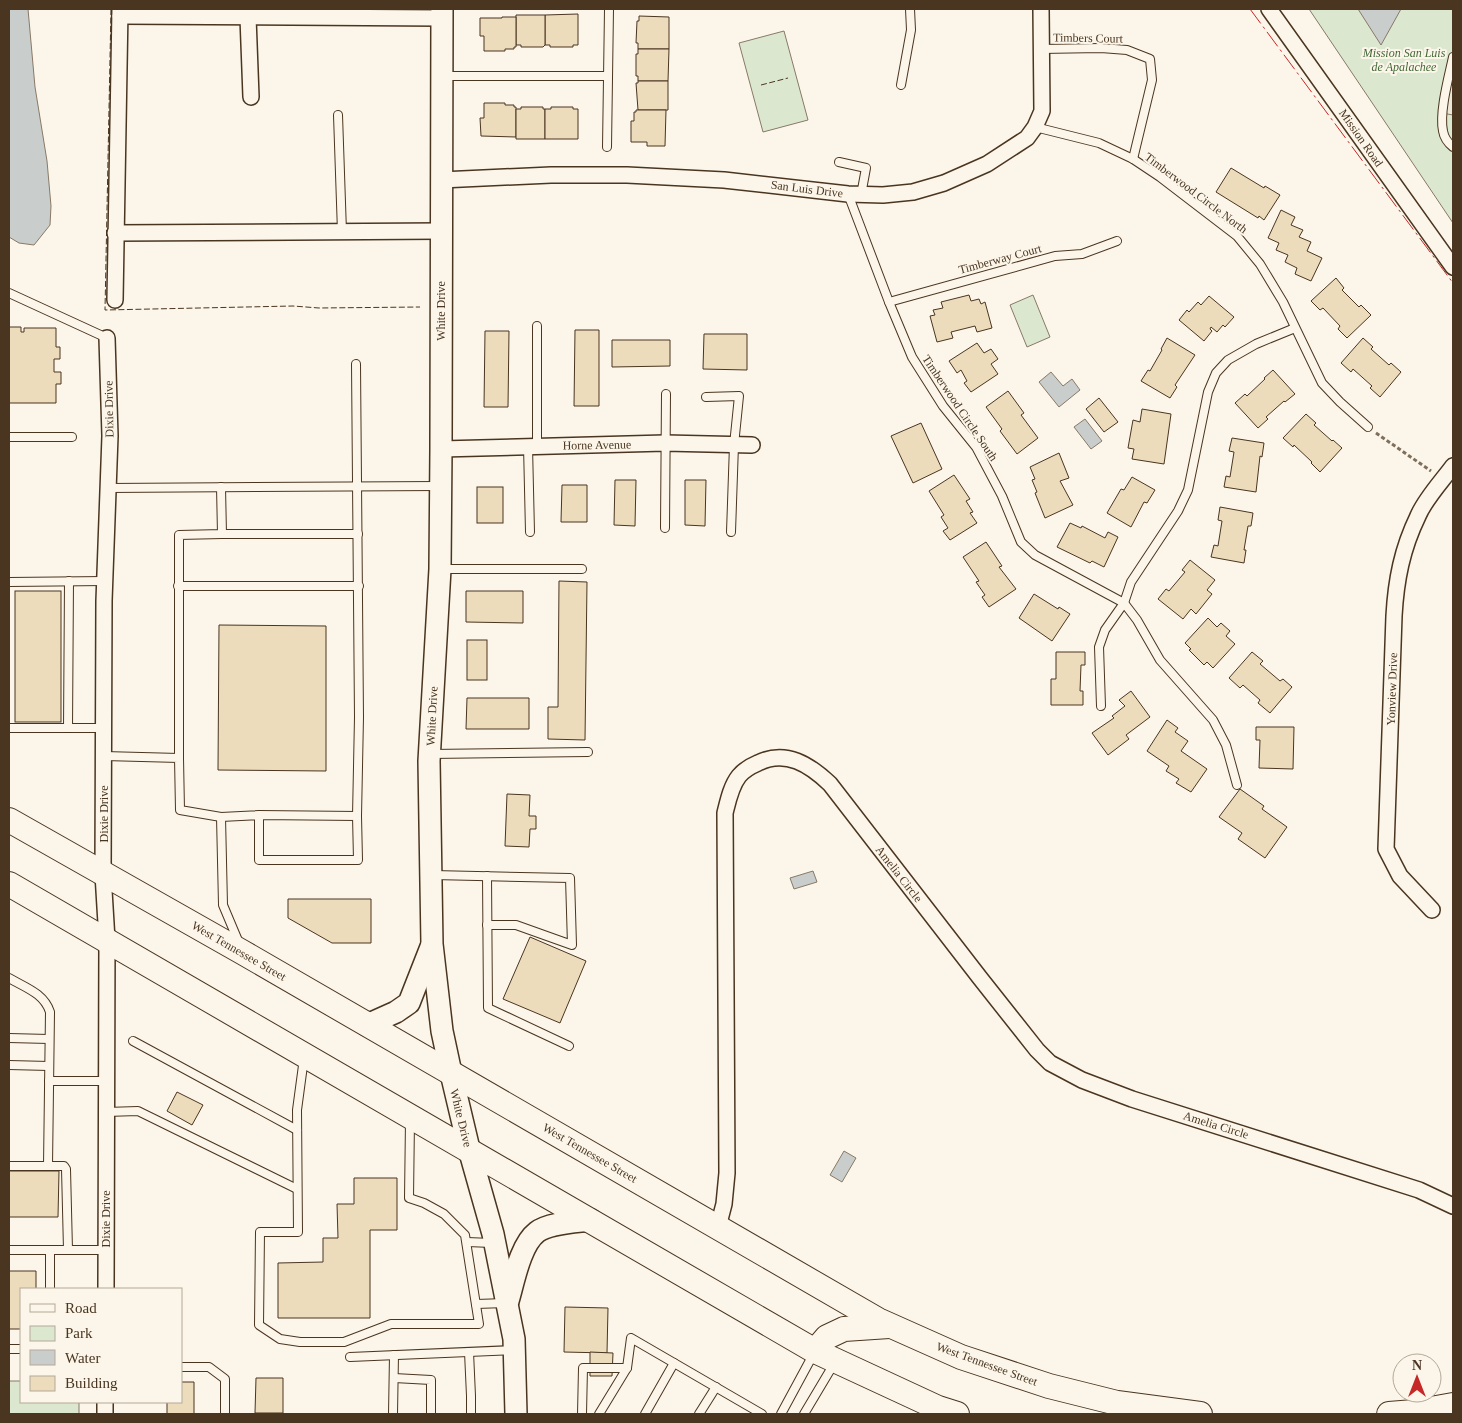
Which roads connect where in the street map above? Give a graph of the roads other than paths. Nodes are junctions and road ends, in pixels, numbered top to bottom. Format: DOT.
graph roads {
  1 [pos="609,9"];
  2 [pos="910,9"];
  3 [pos="1041,9"];
  4 [pos="1269,9"];
  5 [pos="120,12"];
  6 [pos="442,13"];
  7 [pos="248,16"];
  8 [pos="1041,49"];
  9 [pos="1453,57"];
  10 [pos="441,76"];
  11 [pos="608,76"];
  12 [pos="900,85"];
  13 [pos="250,97"];
  14 [pos="338,116"];
  15 [pos="1036,127"];
  16 [pos="607,147"];
  17 [pos="1453,147"];
  18 [pos="1133,159"];
  19 [pos="839,162"];
  20 [pos="441,180"];
  21 [pos="854,194"];
  22 [pos="441,231"];
  23 [pos="342,232"];
  24 [pos="115,233"];
  25 [pos="1117,241"];
  26 [pos="1453,267"];
  27 [pos="9,293"];
  28 [pos="115,300"];
  29 [pos="889,302"];
  30 [pos="537,326"];
  31 [pos="1295,328"];
  32 [pos="107,338"];
  33 [pos="356,364"];
  34 [pos="666,394"];
  35 [pos="706,397"];
  36 [pos="1368,427"];
  37 [pos="9,437"];
  38 [pos="72,437"];
  39 [pos="665,443"];
  40 [pos="734,445"];
  41 [pos="752,445"];
  42 [pos="533,446"];
  43 [pos="441,449"];
  44 [pos="1453,466"];
  45 [pos="358,486"];
  46 [pos="441,486"];
  47 [pos="221,487"];
  48 [pos="108,488"];
  49 [pos="665,528"];
  50 [pos="530,532"];
  51 [pos="731,532"];
  52 [pos="222,534"];
  53 [pos="358,534"];
  54 [pos="440,569"];
  55 [pos="582,569"];
  56 [pos="69,581"];
  57 [pos="105,581"];
  58 [pos="9,582"];
  59 [pos="178,586"];
  60 [pos="359,586"];
  61 [pos="1124,603"];
  62 [pos="1101,706"];
  63 [pos="9,728"];
  64 [pos="68,728"];
  65 [pos="104,728"];
  66 [pos="588,752"];
  67 [pos="430,754"];
  68 [pos="104,756"];
  69 [pos="179,758"];
  70 [pos="1238,785"];
  71 [pos="259,815"];
  72 [pos="357,816"];
  73 [pos="221,817"];
  74 [pos="9,820"];
  75 [pos="103,874"];
  76 [pos="432,875"];
  77 [pos="487,876"];
  78 [pos="9,884"];
  79 [pos="1432,910"];
  80 [pos="487,924"];
  81 [pos="107,940"];
  82 [pos="432,944"];
  83 [pos="242,952"];
  84 [pos="9,978"];
  85 [pos="366,1025"];
  86 [pos="9,1038"];
  87 [pos="50,1039"];
  88 [pos="133,1041"];
  89 [pos="569,1046"];
  90 [pos="304,1054"];
  91 [pos="10,1066"];
  92 [pos="49,1066"];
  93 [pos="450,1073"];
  94 [pos="106,1080"];
  95 [pos="49,1081"];
  96 [pos="106,1112"];
  97 [pos="410,1116"];
  98 [pos="297,1130"];
  99 [pos="469,1149"];
  100 [pos="9,1166"];
  101 [pos="48,1166"];
  102 [pos="297,1189"];
  103 [pos="1453,1206"];
  104 [pos="591,1220"];
  105 [pos="718,1227"];
  106 [pos="467,1242"];
  107 [pos="495,1243"];
  108 [pos="9,1250"];
  109 [pos="50,1250"];
  110 [pos="68,1250"];
  111 [pos="106,1250"];
  112 [pos="50,1288"];
  113 [pos="106,1288"];
  114 [pos="476,1304"];
  115 [pos="507,1304"];
  116 [pos="889,1326"];
  117 [pos="515,1350"];
  118 [pos="469,1352"];
  119 [pos="394,1356"];
  120 [pos="825,1356"];
  121 [pos="350,1358"];
  122 [pos="674,1362"];
  123 [pos="182,1367"];
  124 [pos="627,1368"];
  125 [pos="394,1378"];
  126 [pos="716,1387"];
  127 [pos="1453,1405"];
  128 [pos="1116,1408"];
  129 [pos="750,1411"];
  130 [pos="225,1414"];
  131 [pos="393,1414"];
  132 [pos="431,1414"];
  133 [pos="470,1414"];
  134 [pos="516,1414"];
  135 [pos="582,1414"];
  136 [pos="599,1414"];
  137 [pos="645,1414"];
  138 [pos="699,1414"];
  139 [pos="762,1414"];
  140 [pos="781,1414"];
  141 [pos="804,1414"];
  142 [pos="957,1414"];
  143 [pos="1200,1414"];
  144 [pos="1389,1414"];
  1 -- 11 [label="lane"];
  2 -- 12 [label="lane"];
  3 -- 8 [label="street"];
  4 -- 26 [label="street, Mission Road"];
  5 -- 7 [label="street"];
  5 -- 24 [label="street"];
  6 -- 7 [label="street"];
  6 -- 10 [label="street, White Drive"];
  7 -- 13 [label="street"];
  8 -- 15 [label="street"];
  8 -- 18 [label="lane, Timbers Court"];
  9 -- 17 [label="lane"];
  10 -- 11 [label="lane"];
  10 -- 20 [label="street, White Drive"];
  11 -- 16 [label="lane"];
  14 -- 23 [label="lane"];
  15 -- 18 [label="lane, Timberwood Circle North"];
  15 -- 21 [label="street, San Luis Drive"];
  18 -- 31 [label="lane, Timberwood Circle North"];
  19 -- 21 [label="lane"];
  20 -- 21 [label="street, San Luis Drive"];
  20 -- 22 [label="street, White Drive"];
  21 -- 29 [label="lane, Timberwood Circle South"];
  22 -- 23 [label="street"];
  22 -- 43 [label="street, White Drive"];
  23 -- 24 [label="street"];
  24 -- 28 [label="street"];
  25 -- 29 [label="lane, Timberway Court"];
  27 -- 32 [label="lane"];
  29 -- 61 [label="lane, Timberwood Circle South"];
  30 -- 42 [label="lane"];
  31 -- 36 [label="lane, Timberwood Circle North"];
  31 -- 61 [label="lane"];
  32 -- 48 [label="street, Dixie Drive"];
  33 -- 45 [label="lane"];
  34 -- 39 [label="lane"];
  35 -- 40 [label="lane"];
  37 -- 38 [label="lane"];
  39 -- 40 [label="street, Horne Avenue"];
  39 -- 42 [label="street, Horne Avenue"];
  39 -- 49 [label="lane"];
  40 -- 41 [label="street, Horne Avenue"];
  40 -- 51 [label="lane"];
  42 -- 43 [label="street, Horne Avenue"];
  42 -- 50 [label="lane"];
  43 -- 46 [label="street, White Drive"];
  44 -- 79 [label="street, Yonview Drive"];
  45 -- 46 [label="lane"];
  45 -- 47 [label="lane"];
  45 -- 53 [label="lane"];
  46 -- 54 [label="street, White Drive"];
  47 -- 48 [label="lane"];
  47 -- 52 [label="lane"];
  48 -- 57 [label="street, Dixie Drive"];
  52 -- 53 [label="lane"];
  52 -- 59 [label="lane"];
  53 -- 60 [label="lane"];
  54 -- 55 [label="lane"];
  54 -- 67 [label="street, White Drive"];
  56 -- 57 [label="lane"];
  56 -- 58 [label="lane"];
  56 -- 64 [label="lane"];
  57 -- 65 [label="street, Dixie Drive"];
  59 -- 60 [label="lane"];
  59 -- 69 [label="lane"];
  60 -- 72 [label="lane"];
  61 -- 62 [label="lane"];
  61 -- 70 [label="lane, Timberwood Circle South"];
  63 -- 64 [label="lane"];
  64 -- 65 [label="lane"];
  65 -- 68 [label="street, Dixie Drive"];
  66 -- 67 [label="lane"];
  67 -- 76 [label="street, White Drive"];
  68 -- 69 [label="lane"];
  68 -- 75 [label="street, Dixie Drive"];
  69 -- 73 [label="lane"];
  71 -- 72 [label="lane"];
  71 -- 72 [label="lane"];
  71 -- 73 [label="lane"];
  73 -- 83 [label="lane"];
  74 -- 75 [label="main road, West Tennessee Street"];
  75 -- 81 [label="street, Dixie Drive"];
  75 -- 83 [label="main road, West Tennessee Street"];
  76 -- 77 [label="lane"];
  76 -- 82 [label="street, White Drive"];
  77 -- 80 [label="lane"];
  77 -- 80 [label="lane"];
  78 -- 81 [label="main road"];
  80 -- 89 [label="lane"];
  81 -- 90 [label="main road"];
  81 -- 94 [label="street, Dixie Drive"];
  82 -- 85 [label="street"];
  82 -- 93 [label="street, White Drive"];
  83 -- 85 [label="main road, West Tennessee Street"];
  84 -- 87 [label="lane"];
  85 -- 93 [label="main road, West Tennessee Street"];
  86 -- 87 [label="lane"];
  87 -- 92 [label="lane"];
  88 -- 98 [label="lane"];
  90 -- 97 [label="main road"];
  90 -- 98 [label="lane"];
  91 -- 92 [label="lane"];
  92 -- 95 [label="lane"];
  93 -- 99 [label="street, White Drive"];
  93 -- 105 [label="main road, West Tennessee Street"];
  94 -- 95 [label="lane"];
  94 -- 96 [label="street, Dixie Drive"];
  95 -- 101 [label="lane"];
  96 -- 102 [label="lane"];
  96 -- 111 [label="street, Dixie Drive"];
  97 -- 99 [label="main road"];
  97 -- 106 [label="lane"];
  98 -- 102 [label="lane"];
  99 -- 104 [label="main road"];
  99 -- 107 [label="street, White Drive"];
  100 -- 101 [label="lane"];
  101 -- 110 [label="lane"];
  102 -- 114 [label="lane"];
  103 -- 105 [label="street, Amelia Circle"];
  104 -- 115 [label="street"];
  104 -- 120 [label="main road"];
  105 -- 116 [label="main road, West Tennessee Street"];
  106 -- 107 [label="lane"];
  106 -- 114 [label="lane"];
  107 -- 115 [label="street, White Drive"];
  108 -- 109 [label="lane"];
  109 -- 110 [label="lane"];
  109 -- 112 [label="lane"];
  110 -- 111 [label="lane"];
  111 -- 113 [label="street, Dixie Drive"];
  114 -- 115 [label="lane"];
  115 -- 117 [label="street, White Drive"];
  116 -- 120 [label="main road"];
  116 -- 128 [label="main road, West Tennessee Street"];
  117 -- 118 [label="lane"];
  117 -- 134 [label="street, White Drive"];
  118 -- 119 [label="lane"];
  118 -- 133 [label="lane"];
  119 -- 121 [label="lane"];
  119 -- 125 [label="lane"];
  120 -- 140 [label="lane"];
  120 -- 141 [label="lane"];
  120 -- 142 [label="main road"];
  122 -- 124 [label="lane"];
  122 -- 126 [label="lane"];
  122 -- 137 [label="lane"];
  123 -- 130 [label="lane"];
  124 -- 135 [label="lane"];
  124 -- 136 [label="lane"];
  125 -- 131 [label="lane"];
  125 -- 132 [label="lane"];
  126 -- 129 [label="lane"];
  126 -- 138 [label="lane"];
  127 -- 144 [label="main road"];
  128 -- 143 [label="main road, West Tennessee Street"];
  129 -- 139 [label="lane"];
}
